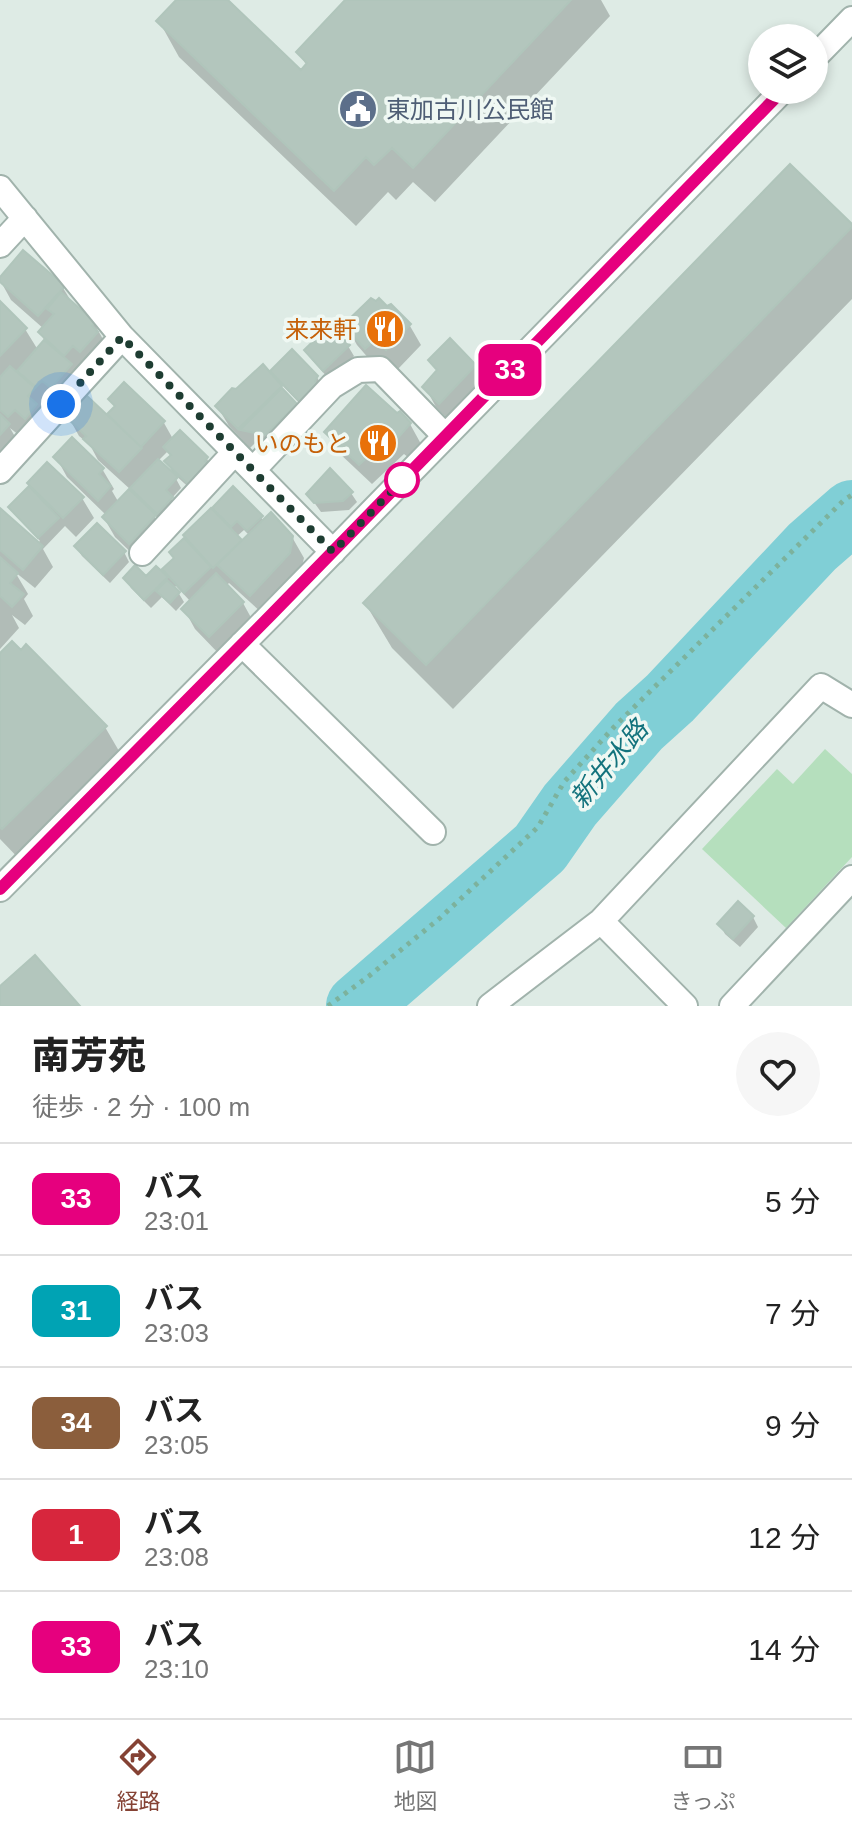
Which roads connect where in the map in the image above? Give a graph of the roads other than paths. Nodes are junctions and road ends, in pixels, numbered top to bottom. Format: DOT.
graph roads {
  1 [pos="852,19"];
  2 [pos="828,44"];
  3 [pos="769,104"];
  4 [pos="0,188"];
  5 [pos="25,218"];
  6 [pos="0,245"];
  7 [pos="122,337"];
  8 [pos="445,436"];
  9 [pos="235,452"];
  10 [pos="253,470"];
  11 [pos="0,471"];
  12 [pos="333,552"];
  13 [pos="142,553"];
  14 [pos="242,644"];
  15 [pos="852,705"];
  16 [pos="433,832"];
  17 [pos="852,878"];
  18 [pos="0,889"];
  19 [pos="601,921"];
  20 [pos="490,1006"];
  21 [pos="685,1006"];
  22 [pos="732,1006"];
  1 -- 2 [label="street"];
  3 -- 8 [label="street"];
  4 -- 5 [label="street"];
  5 -- 6 [label="street"];
  5 -- 7 [label="street"];
  7 -- 9 [label="street"];
  7 -- 11 [label="street"];
  8 -- 10 [label="street"];
  8 -- 12 [label="street"];
  9 -- 10 [label="street"];
  9 -- 13 [label="street"];
  10 -- 12 [label="street"];
  12 -- 14 [label="street"];
  14 -- 16 [label="street"];
  14 -- 18 [label="street"];
  15 -- 19 [label="street"];
  17 -- 22 [label="street"];
  19 -- 20 [label="street"];
  19 -- 21 [label="street"];
}
